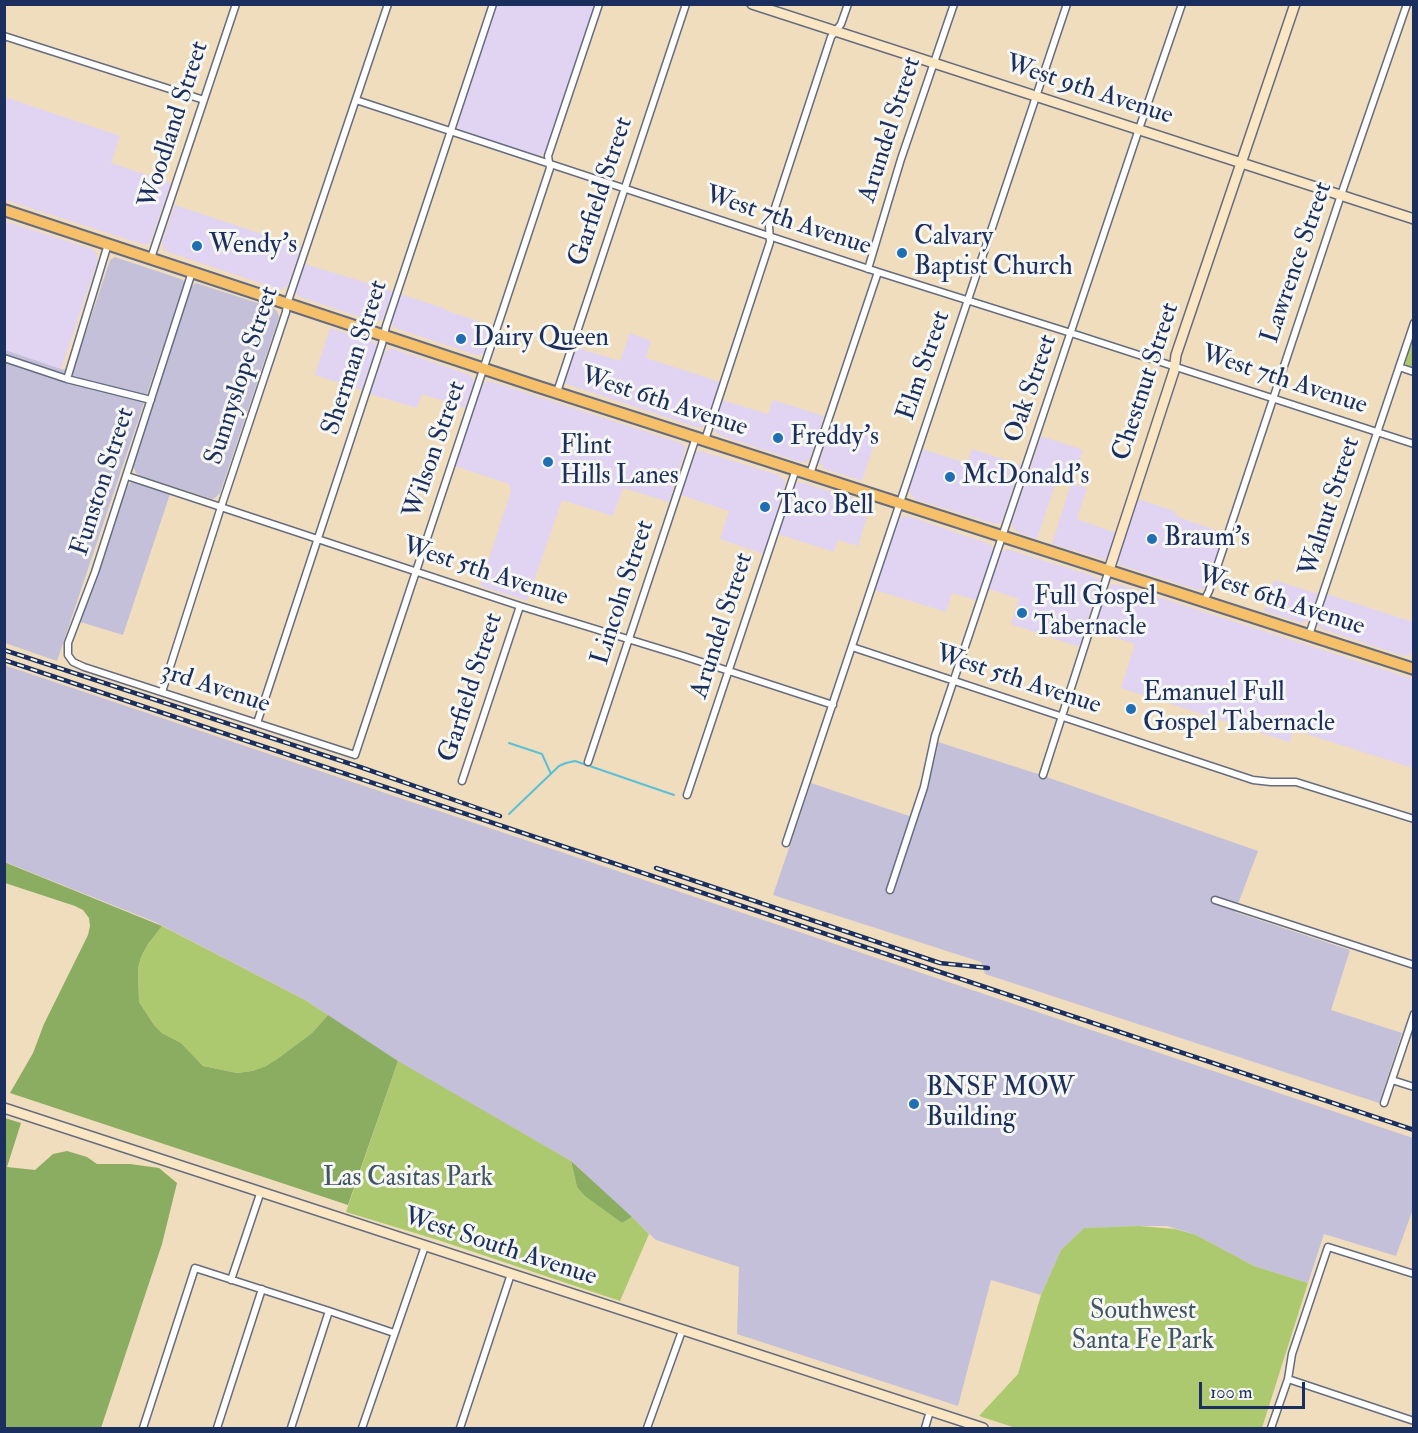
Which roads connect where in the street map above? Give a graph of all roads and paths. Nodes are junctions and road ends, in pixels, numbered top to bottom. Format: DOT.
graph roads {
  1 [pos="236,4"];
  2 [pos="388,4"];
  3 [pos="493,4"];
  4 [pos="599,4"];
  5 [pos="686,4"];
  6 [pos="752,4"];
  7 [pos="848,4"];
  8 [pos="954,4"];
  9 [pos="1066,4"];
  10 [pos="1182,4"];
  11 [pos="1295,4"];
  12 [pos="1407,4"];
  13 [pos="836,31"];
  14 [pos="4,36"];
  15 [pos="934,63"];
  16 [pos="1036,96"];
  17 [pos="204,100"];
  18 [pos="356,100"];
  19 [pos="1139,129"];
  20 [pos="451,132"];
  21 [pos="1240,163"];
  22 [pos="550,164"];
  23 [pos="624,188"];
  24 [pos="1341,195"];
  25 [pos="4,210"];
  26 [pos="1413,219"];
  27 [pos="770,236"];
  28 [pos="108,244"];
  29 [pos="151,258"];
  30 [pos="868,268"];
  31 [pos="192,272"];
  32 [pos="878,272"];
  33 [pos="968,301"];
  34 [pos="287,304"];
  35 [pos="1413,323"];
  36 [pos="1071,333"];
  37 [pos="384,336"];
  38 [pos="4,358"];
  39 [pos="1175,367"];
  40 [pos="1399,367"];
  41 [pos="483,368"];
  42 [pos="1413,372"];
  43 [pos="67,379"];
  44 [pos="556,392"];
  45 [pos="1273,398"];
  46 [pos="151,400"];
  47 [pos="1376,432"];
  48 [pos="700,438"];
  49 [pos="1413,444"];
  50 [pos="795,469"];
  51 [pos="810,474"];
  52 [pos="127,476"];
  53 [pos="899,503"];
  54 [pos="221,507"];
  55 [pos="1003,536"];
  56 [pos="318,539"];
  57 [pos="1109,570"];
  58 [pos="415,572"];
  59 [pos="1204,602"];
  60 [pos="520,606"];
  61 [pos="1309,635"];
  62 [pos="629,640"];
  63 [pos="852,647"];
  64 [pos="1413,666"];
  65 [pos="728,671"];
  66 [pos="112,676"];
  67 [pos="954,681"];
  68 [pos="162,692"];
  69 [pos="833,705"];
  70 [pos="1062,716"];
  71 [pos="257,723"];
  72 [pos="305,739"];
  73 [pos="588,762"];
  74 [pos="1043,775"];
  75 [pos="462,781"];
  76 [pos="687,795"];
  77 [pos="1413,819"];
  78 [pos="786,843"];
  79 [pos="890,890"];
  80 [pos="1215,900"];
  81 [pos="1413,965"];
  82 [pos="1413,1014"];
  83 [pos="1392,1080"];
  84 [pos="1413,1088"];
  85 [pos="1384,1103"];
  86 [pos="4,1108"];
  87 [pos="261,1191"];
  88 [pos="425,1246"];
  89 [pos="511,1274"];
  90 [pos="1413,1274"];
  91 [pos="231,1280"];
  92 [pos="262,1289"];
  93 [pos="329,1311"];
  94 [pos="682,1331"];
  95 [pos="394,1333"];
  96 [pos="1287,1379"];
  97 [pos="930,1411"];
  98 [pos="1413,1420"];
  99 [pos="142,1428"];
  100 [pos="217,1428"];
  101 [pos="291,1428"];
  102 [pos="362,1428"];
  103 [pos="460,1428"];
  104 [pos="647,1428"];
  105 [pos="925,1428"];
  106 [pos="983,1428"];
  107 [pos="1271,1428"];
  1 -- 17 [label="street, Woodland Street"];
  2 -- 18 [label="street, Sunnyslope Street"];
  3 -- 20 [label="street, Sherman Street"];
  4 -- 22 [label="street, Wilson Street"];
  5 -- 23 [label="street, Garfield Street"];
  6 -- 13 [label="street, West 9th Avenue"];
  7 -- 13 [label="street, Lincoln Street"];
  8 -- 15 [label="street, Arundel Street"];
  9 -- 16 [label="street, Elm Street"];
  10 -- 19 [label="street, Oak Street"];
  11 -- 21 [label="street, Chestnut Street"];
  12 -- 24 [label="street, Lawrence Street"];
  13 -- 15 [label="street, West 9th Avenue"];
  13 -- 27 [label="street, Lincoln Street"];
  14 -- 17 [label="street"];
  15 -- 16 [label="street, West 9th Avenue"];
  15 -- 30 [label="street, Arundel Street"];
  16 -- 19 [label="street, West 9th Avenue"];
  16 -- 33 [label="street, Elm Street"];
  17 -- 29 [label="street, Woodland Street"];
  18 -- 20 [label="street, West 7th Avenue"];
  18 -- 34 [label="street, Sunnyslope Street"];
  19 -- 21 [label="street, West 9th Avenue"];
  19 -- 36 [label="street, Oak Street"];
  20 -- 22 [label="street, West 7th Avenue"];
  20 -- 37 [label="street, Sherman Street"];
  21 -- 24 [label="street, West 9th Avenue"];
  21 -- 39 [label="street, Chestnut Street"];
  22 -- 23 [label="street, West 7th Avenue"];
  22 -- 41 [label="street, Wilson Street"];
  23 -- 27 [label="street, West 7th Avenue"];
  23 -- 44 [label="street, Garfield Street"];
  24 -- 26 [label="street, West 9th Avenue"];
  24 -- 45 [label="street, Lawrence Street"];
  25 -- 28 [label="main road, West 6th Avenue"];
  27 -- 30 [label="street, West 7th Avenue"];
  27 -- 48 [label="street, Lincoln Street"];
  28 -- 29 [label="main road, West 6th Avenue"];
  28 -- 43 [label="street"];
  29 -- 31 [label="main road, West 6th Avenue"];
  30 -- 32 [label="street, West 7th Avenue"];
  31 -- 34 [label="main road, West 6th Avenue"];
  31 -- 46 [label="street, Funston Street"];
  32 -- 33 [label="street, West 7th Avenue"];
  32 -- 51 [label="street"];
  33 -- 36 [label="street, West 7th Avenue"];
  33 -- 53 [label="street, Elm Street"];
  34 -- 37 [label="main road, West 6th Avenue"];
  34 -- 54 [label="street, Sunnyslope Street"];
  35 -- 40 [label="street, Walnut Street"];
  36 -- 39 [label="street, West 7th Avenue"];
  36 -- 55 [label="street, Oak Street"];
  37 -- 41 [label="main road, West 6th Avenue"];
  37 -- 56 [label="street, Sherman Street"];
  38 -- 43 [label="street"];
  39 -- 45 [label="street, West 7th Avenue"];
  39 -- 57 [label="street, Chestnut Street"];
  40 -- 42 [label="street"];
  40 -- 47 [label="street, Walnut Street"];
  41 -- 44 [label="main road, West 6th Avenue"];
  41 -- 58 [label="street, Wilson Street"];
  43 -- 46 [label="street"];
  44 -- 48 [label="main road, West 6th Avenue"];
  45 -- 47 [label="street, West 7th Avenue"];
  45 -- 59 [label="street, Lawrence Street"];
  46 -- 52 [label="street, Funston Street"];
  47 -- 49 [label="street, West 7th Avenue"];
  47 -- 61 [label="street, Walnut Street"];
  48 -- 50 [label="main road, West 6th Avenue"];
  48 -- 62 [label="street, Lincoln Street"];
  50 -- 51 [label="main road, West 6th Avenue"];
  50 -- 65 [label="street, Arundel Street"];
  51 -- 53 [label="main road, West 6th Avenue"];
  52 -- 54 [label="street, West 5th Avenue"];
  52 -- 66 [label="street, Funston Street"];
  53 -- 55 [label="main road, West 6th Avenue"];
  53 -- 63 [label="street, Elm Street"];
  54 -- 56 [label="street, West 5th Avenue"];
  54 -- 68 [label="street, Sunnyslope Street"];
  55 -- 57 [label="main road, West 6th Avenue"];
  55 -- 67 [label="street, Oak Street"];
  56 -- 58 [label="street, West 5th Avenue"];
  56 -- 71 [label="street, Sherman Street"];
  57 -- 59 [label="main road, West 6th Avenue"];
  57 -- 70 [label="street, Chestnut Street"];
  58 -- 60 [label="street, West 5th Avenue"];
  58 -- 72 [label="street, Wilson Street"];
  59 -- 61 [label="main road, West 6th Avenue"];
  60 -- 62 [label="street, West 5th Avenue"];
  60 -- 75 [label="street, Garfield Street"];
  61 -- 64 [label="main road, West 6th Avenue"];
  62 -- 65 [label="street, West 5th Avenue"];
  62 -- 73 [label="street, Lincoln Street"];
  63 -- 67 [label="street, West 5th Avenue"];
  63 -- 69 [label="street, Elm Street"];
  65 -- 69 [label="street, West 5th Avenue"];
  65 -- 76 [label="street, Arundel Street"];
  66 -- 68 [label="street, 3rd Avenue"];
  67 -- 70 [label="street, West 5th Avenue"];
  67 -- 79 [label="street, Oak Street"];
  68 -- 71 [label="street, 3rd Avenue"];
  69 -- 78 [label="street, Elm Street"];
  70 -- 74 [label="street, Chestnut Street"];
  70 -- 77 [label="street, West 5th Avenue"];
  71 -- 72 [label="street, 3rd Avenue"];
  80 -- 81 [label="street"];
  82 -- 83 [label="street"];
  83 -- 84 [label="street"];
  83 -- 85 [label="street"];
  86 -- 87 [label="street, West South Avenue"];
  87 -- 88 [label="street, West South Avenue"];
  87 -- 91 [label="street"];
  88 -- 89 [label="street, West South Avenue"];
  88 -- 95 [label="street"];
  89 -- 94 [label="street, West South Avenue"];
  89 -- 103 [label="street"];
  90 -- 96 [label="street"];
  91 -- 92 [label="street"];
  91 -- 99 [label="street"];
  92 -- 93 [label="street"];
  92 -- 100 [label="street"];
  93 -- 95 [label="street"];
  93 -- 101 [label="street"];
  94 -- 97 [label="street, West South Avenue"];
  94 -- 104 [label="street"];
  95 -- 102 [label="street"];
  96 -- 98 [label="street"];
  96 -- 107 [label="street"];
  97 -- 105 [label="street"];
  97 -- 106 [label="street, West South Avenue"];
}
